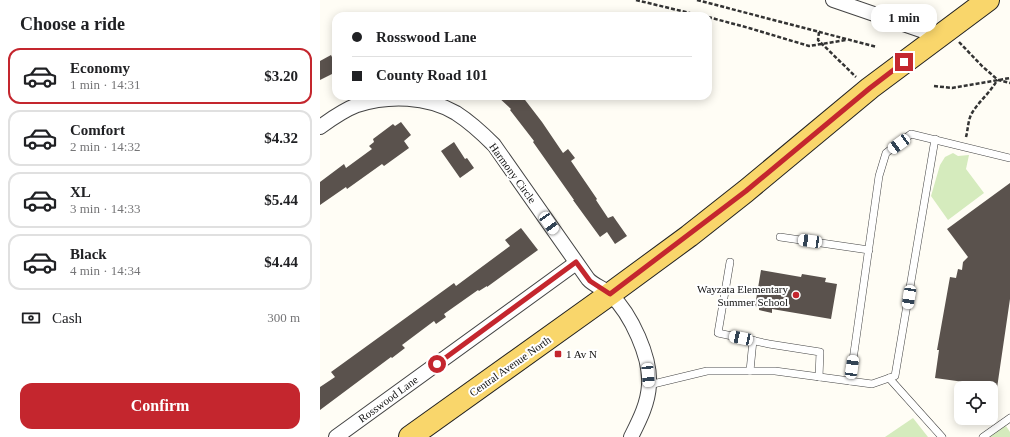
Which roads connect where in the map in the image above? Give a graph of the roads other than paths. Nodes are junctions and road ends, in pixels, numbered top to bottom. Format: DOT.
graph roads {
  1 [pos="833,0"];
  2 [pos="988,0"];
  3 [pos="948,39"];
  4 [pos="380,100"];
  5 [pos="416,100"];
  6 [pos="320,127"];
  7 [pos="935,139"];
  8 [pos="1010,158"];
  9 [pos="780,237"];
  10 [pos="869,250"];
  11 [pos="576,262"];
  12 [pos="730,262"];
  13 [pos="610,294"];
  14 [pos="753,340"];
  15 [pos="750,371"];
  16 [pos="819,377"];
  17 [pos="889,378"];
  18 [pos="850,381"];
  19 [pos="649,385"];
  20 [pos="1010,418"];
  21 [pos="336,437"];
  22 [pos="410,437"];
  23 [pos="631,437"];
  24 [pos="942,437"];
  25 [pos="983,437"];
  1 -- 3 [label="street"];
  2 -- 3 [label="main road, Central Avenue North"];
  3 -- 13 [label="main road, Central Avenue North"];
  4 -- 6 [label="street, Harmony Circle"];
  5 -- 11 [label="street, Harmony Circle"];
  7 -- 8 [label="lane"];
  7 -- 10 [label="lane"];
  7 -- 17 [label="lane"];
  9 -- 10 [label="lane"];
  10 -- 18 [label="lane"];
  11 -- 13 [label="street, Harmony Circle"];
  11 -- 21 [label="street, Rosswood Lane"];
  12 -- 14 [label="lane"];
  13 -- 19 [label="street"];
  13 -- 22 [label="main road, Central Avenue North"];
  14 -- 15 [label="lane"];
  14 -- 16 [label="lane"];
  15 -- 16 [label="lane"];
  15 -- 19 [label="lane"];
  16 -- 18 [label="lane"];
  17 -- 18 [label="lane"];
  17 -- 24 [label="lane"];
  19 -- 23 [label="street"];
  20 -- 25 [label="lane"];
}
